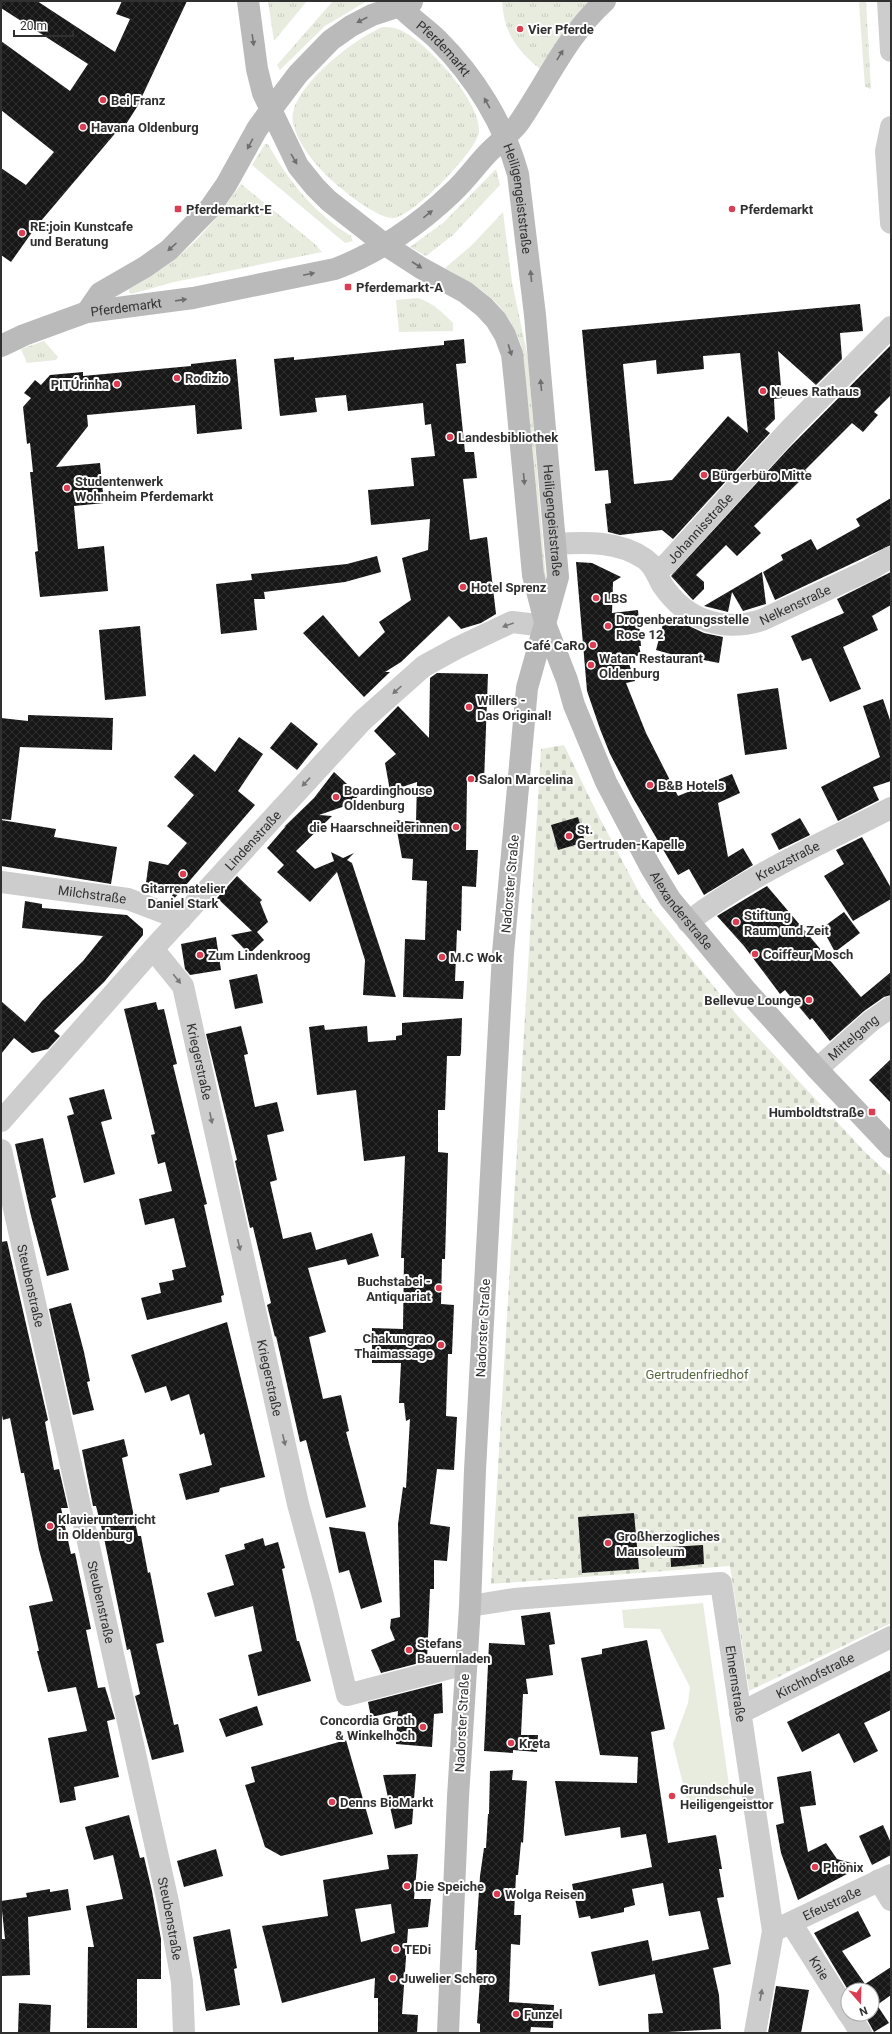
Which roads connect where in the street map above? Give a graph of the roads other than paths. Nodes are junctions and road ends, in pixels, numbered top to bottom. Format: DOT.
graph roads {
  1 [pos="248,1"];
  2 [pos="605,1"];
  3 [pos="888,1"];
  4 [pos="402,2"];
  5 [pos="891,51"];
  6 [pos="270,111"];
  7 [pos="891,128"];
  8 [pos="505,138"];
  9 [pos="891,223"];
  10 [pos="384,244"];
  11 [pos="87,312"];
  12 [pos="891,327"];
  13 [pos="1,346"];
  14 [pos="556,544"];
  15 [pos="891,557"];
  16 [pos="656,570"];
  17 [pos="546,626"];
  18 [pos="891,808"];
  19 [pos="1,882"];
  20 [pos="697,916"];
  21 [pos="181,919"];
  22 [pos="153,949"];
  23 [pos="891,1007"];
  24 [pos="817,1069"];
  25 [pos="1,1121"];
  26 [pos="891,1147"];
  27 [pos="1,1150"];
  28 [pos="470,1606"];
  29 [pos="891,1637"];
  30 [pos="465,1664"];
  31 [pos="740,1713"];
  32 [pos="885,1878"];
  33 [pos="891,1900"];
  34 [pos="782,1927"];
  35 [pos="840,2003"];
  36 [pos="853,2022"];
  37 [pos="184,2033"];
  38 [pos="448,2033"];
  39 [pos="754,2033"];
  40 [pos="861,2033"];
  1 -- 6 [label="street, one-way"];
  8 -- 2 [label="street, Pferdemarkt, one-way"];
  3 -- 5 [label="street"];
  4 -- 6 [label="street, Pferdemarkt, one-way"];
  8 -- 4 [label="street, Pferdemarkt, one-way"];
  6 -- 10 [label="street, one-way"];
  6 -- 11 [label="street, Pferdemarkt, one-way"];
  7 -- 9 [label="street"];
  10 -- 8 [label="street, Pferdemarkt, one-way"];
  14 -- 8 [label="street, Heiligengeiststraße, one-way"];
  11 -- 10 [label="street, Pferdemarkt, one-way"];
  10 -- 17 [label="street, Heiligengeiststraße, one-way"];
  11 -- 13 [label="street"];
  12 -- 16 [label="street, Johannisstraße"];
  14 -- 16 [label="street, Nelkenstraße"];
  14 -- 17 [label="street, Heiligengeiststraße"];
  15 -- 16 [label="street, Nelkenstraße"];
  17 -- 20 [label="street, Alexanderstraße"];
  17 -- 21 [label="street, Lindenstraße, one-way"];
  17 -- 28 [label="street, Nadorster Straße"];
  18 -- 20 [label="street, Kreuzstraße"];
  19 -- 21 [label="street, Milchstraße"];
  20 -- 24 [label="street, Alexanderstraße"];
  21 -- 22 [label="street, Lindenstraße"];
  22 -- 25 [label="street, Lindenstraße"];
  22 -- 30 [label="street, Kriegerstraße, one-way"];
  23 -- 24 [label="street, Mittelgang"];
  24 -- 26 [label="street, Alexanderstraße"];
  27 -- 37 [label="street, Steubenstraße"];
  28 -- 30 [label="street, Nadorster Straße"];
  28 -- 31 [label="street, Ehnernstraße"];
  29 -- 31 [label="street, Kirchhofstraße"];
  30 -- 38 [label="street, Nadorster Straße"];
  31 -- 34 [label="street, Ehnernstraße"];
  32 -- 33 [label="street"];
  32 -- 34 [label="street, Efeustraße"];
  34 -- 35 [label="street, Knie"];
  39 -- 34 [label="street, Ehnernstraße, one-way"];
  36 -- 40 [label="street, Knie"];
}
